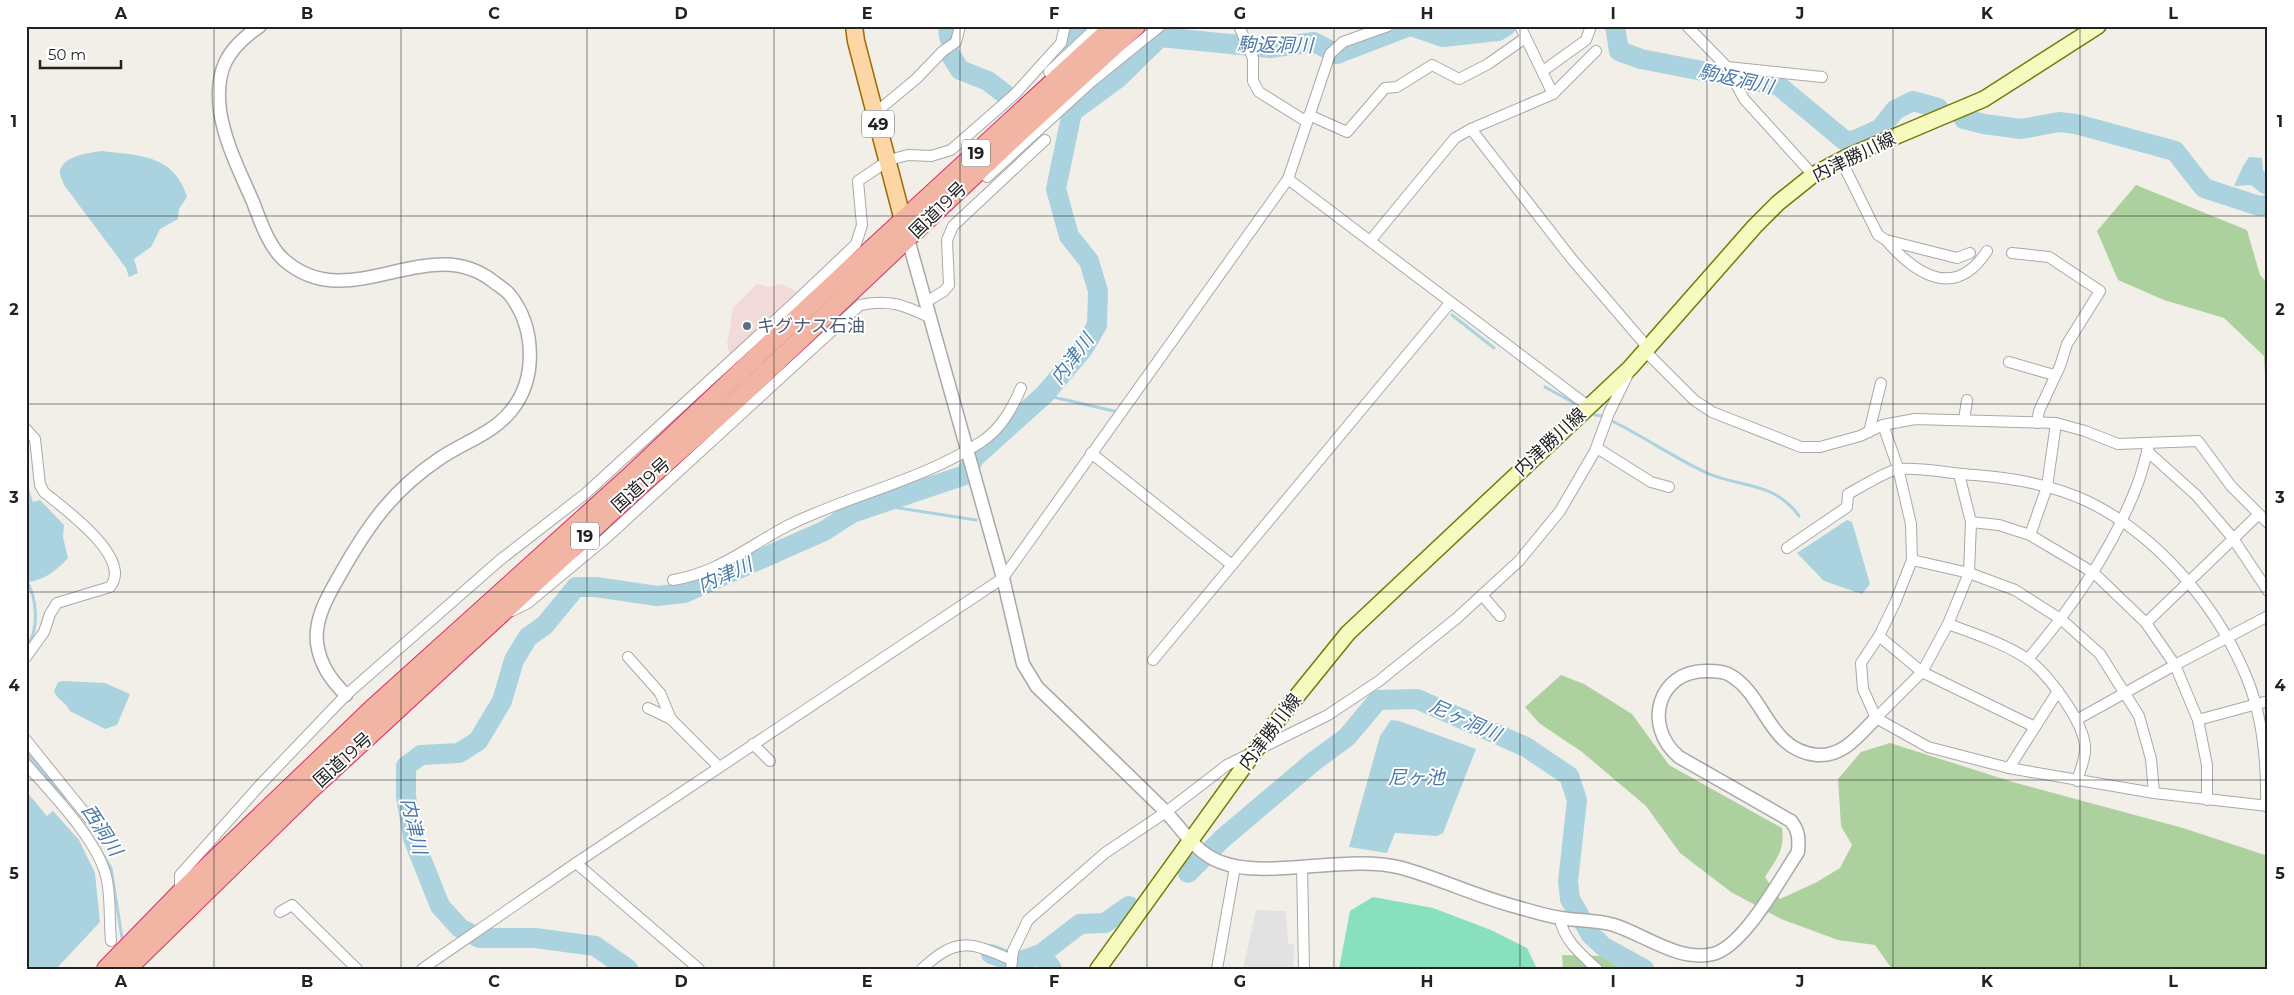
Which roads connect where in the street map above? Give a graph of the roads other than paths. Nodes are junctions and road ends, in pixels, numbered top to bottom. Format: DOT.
graph roads {
  1 [pos="260,26"];
  2 [pos="854,26"];
  3 [pos="960,26"];
  4 [pos="1065,26"];
  5 [pos="1136,26"];
  6 [pos="1160,26"];
  7 [pos="1240,26"];
  8 [pos="1388,26"];
  9 [pos="1520,26"];
  10 [pos="1591,26"];
  11 [pos="1687,26"];
  12 [pos="2098,26"];
  13 [pos="1109,32"];
  14 [pos="1525,38"];
  15 [pos="1596,51"];
  16 [pos="1727,67"];
  17 [pos="1543,72"];
  18 [pos="1822,77"];
  19 [pos="1553,94"];
  20 [pos="875,113"];
  21 [pos="1308,119"];
  22 [pos="1471,129"];
  23 [pos="1045,140"];
  24 [pos="889,160"];
  25 [pos="1841,160"];
  26 [pos="1813,174"];
  27 [pos="987,176"];
  28 [pos="1288,179"];
  29 [pos="903,222"];
  30 [pos="908,239"];
  31 [pos="1886,240"];
  32 [pos="1370,241"];
  33 [pos="1987,251"];
  34 [pos="2012,253"];
  35 [pos="1970,254"];
  36 [pos="926,302"];
  37 [pos="1450,303"];
  38 [pos="930,318"];
  39 [pos="1647,351"];
  40 [pos="2009,362"];
  41 [pos="1630,368"];
  42 [pos="2054,375"];
  43 [pos="1881,383"];
  44 [pos="1021,388"];
  45 [pos="1967,400"];
  46 [pos="1588,406"];
  47 [pos="1964,420"];
  48 [pos="2037,422"];
  49 [pos="2056,423"];
  50 [pos="1883,425"];
  51 [pos="26,428"];
  52 [pos="1868,432"];
  53 [pos="1597,448"];
  54 [pos="2148,448"];
  55 [pos="966,450"];
  56 [pos="1091,453"];
  57 [pos="1898,468"];
  58 [pos="1959,474"];
  59 [pos="1668,487"];
  60 [pos="2047,487"];
  61 [pos="2258,514"];
  62 [pos="1971,522"];
  63 [pos="2121,522"];
  64 [pos="2268,523"];
  65 [pos="2030,535"];
  66 [pos="2232,537"];
  67 [pos="1787,548"];
  68 [pos="1912,560"];
  69 [pos="1232,565"];
  70 [pos="1969,573"];
  71 [pos="2094,573"];
  72 [pos="1003,578"];
  73 [pos="673,580"];
  74 [pos="2188,584"];
  75 [pos="2268,591"];
  76 [pos="1482,595"];
  77 [pos="1500,616"];
  78 [pos="2268,616"];
  79 [pos="494,620"];
  80 [pos="2062,620"];
  81 [pos="2146,623"];
  82 [pos="1948,624"];
  83 [pos="1879,636"];
  84 [pos="2226,637"];
  85 [pos="26,657"];
  86 [pos="628,657"];
  87 [pos="2028,659"];
  88 [pos="1153,660"];
  89 [pos="2175,665"];
  90 [pos="1922,672"];
  91 [pos="2058,691"];
  92 [pos="2126,692"];
  93 [pos="346,695"];
  94 [pos="2268,702"];
  95 [pos="2255,705"];
  96 [pos="648,708"];
  97 [pos="1876,718"];
  98 [pos="671,719"];
  99 [pos="2078,719"];
  100 [pos="2198,720"];
  101 [pos="2035,728"];
  102 [pos="26,740"];
  103 [pos="753,744"];
  104 [pos="1256,750"];
  105 [pos="770,761"];
  106 [pos="26,764"];
  107 [pos="719,767"];
  108 [pos="2009,768"];
  109 [pos="2077,781"];
  110 [pos="2154,792"];
  111 [pos="2207,800"];
  112 [pos="2267,806"];
  113 [pos="1166,812"];
  114 [pos="92,822"];
  115 [pos="1195,845"];
  116 [pos="576,863"];
  117 [pos="1302,866"];
  118 [pos="1235,867"];
  119 [pos="180,893"];
  120 [pos="280,912"];
  121 [pos="1560,918"];
  122 [pos="111,941"];
  123 [pos="1011,964"];
  124 [pos="106,969"];
  125 [pos="127,969"];
  126 [pos="357,969"];
  127 [pos="422,969"];
  128 [pos="700,969"];
  129 [pos="922,969"];
  130 [pos="1098,969"];
  131 [pos="1218,969"];
  132 [pos="1304,969"];
  133 [pos="1597,969"];
  1 -- 93 [label="street"];
  2 -- 20 [label="main road, 49"];
  3 -- 20 [label="street"];
  4 -- 24 [label="street"];
  5 -- 13 [label="highway, 国道19号 / 19"];
  6 -- 27 [label="street"];
  7 -- 21 [label="street"];
  8 -- 21 [label="street"];
  9 -- 14 [label="street"];
  10 -- 17 [label="street"];
  11 -- 16 [label="street"];
  12 -- 25 [label="main road, 内津勝川線"];
  13 -- 29 [label="highway, 国道19号 / 19"];
  13 -- 30 [label="highway, 国道19号 / 19"];
  14 -- 17 [label="street"];
  14 -- 21 [label="street"];
  15 -- 19 [label="street"];
  16 -- 18 [label="street"];
  16 -- 26 [label="street"];
  17 -- 19 [label="street"];
  19 -- 22 [label="street"];
  20 -- 24 [label="main road, 49"];
  21 -- 28 [label="street"];
  22 -- 32 [label="street"];
  22 -- 39 [label="street"];
  23 -- 36 [label="street"];
  24 -- 29 [label="main road, 49"];
  24 -- 93 [label="street"];
  25 -- 26 [label="main road, 内津勝川線"];
  25 -- 31 [label="street"];
  26 -- 39 [label="main road, 内津勝川線"];
  28 -- 32 [label="street"];
  28 -- 56 [label="street"];
  29 -- 30 [label="main road, 49"];
  29 -- 119 [label="highway, 国道19号 / 19"];
  30 -- 36 [label="street"];
  30 -- 79 [label="highway, 国道19号 / 19"];
  31 -- 33 [label="street"];
  31 -- 35 [label="street"];
  32 -- 37 [label="street"];
  34 -- 42 [label="street"];
  36 -- 38 [label="street"];
  37 -- 46 [label="street"];
  37 -- 69 [label="street"];
  38 -- 55 [label="street"];
  38 -- 79 [label="street"];
  39 -- 41 [label="main road, 内津勝川線"];
  39 -- 52 [label="street"];
  40 -- 42 [label="street"];
  41 -- 46 [label="main road, 内津勝川線"];
  41 -- 53 [label="street"];
  42 -- 48 [label="street"];
  43 -- 52 [label="street"];
  44 -- 55 [label="street"];
  45 -- 47 [label="street"];
  46 -- 104 [label="main road, 内津勝川線"];
  47 -- 48 [label="street"];
  47 -- 50 [label="street"];
  48 -- 49 [label="street"];
  49 -- 54 [label="street"];
  49 -- 60 [label="street"];
  50 -- 52 [label="street"];
  50 -- 57 [label="street"];
  51 -- 85 [label="street"];
  53 -- 59 [label="street"];
  53 -- 76 [label="street"];
  54 -- 61 [label="street"];
  54 -- 63 [label="street"];
  54 -- 66 [label="street"];
  55 -- 72 [label="street"];
  55 -- 73 [label="street"];
  56 -- 69 [label="street"];
  56 -- 72 [label="street"];
  57 -- 58 [label="street"];
  57 -- 67 [label="street"];
  57 -- 68 [label="street"];
  58 -- 60 [label="street"];
  58 -- 62 [label="street"];
  60 -- 63 [label="street"];
  60 -- 65 [label="street"];
  61 -- 64 [label="street"];
  61 -- 66 [label="street"];
  62 -- 65 [label="street"];
  62 -- 70 [label="street"];
  63 -- 71 [label="street"];
  63 -- 74 [label="street"];
  65 -- 71 [label="street"];
  66 -- 74 [label="street"];
  66 -- 75 [label="street"];
  68 -- 70 [label="street"];
  68 -- 83 [label="street"];
  69 -- 88 [label="street"];
  70 -- 80 [label="street"];
  70 -- 82 [label="street"];
  71 -- 80 [label="street"];
  71 -- 81 [label="street"];
  72 -- 103 [label="street"];
  72 -- 113 [label="street"];
  74 -- 81 [label="street"];
  74 -- 84 [label="street"];
  76 -- 77 [label="street"];
  76 -- 104 [label="street"];
  78 -- 84 [label="street"];
  79 -- 125 [label="highway, 国道19号 / 19"];
  80 -- 87 [label="street"];
  80 -- 92 [label="street"];
  81 -- 89 [label="street"];
  82 -- 87 [label="street"];
  82 -- 90 [label="street"];
  83 -- 90 [label="street"];
  83 -- 97 [label="street"];
  84 -- 89 [label="street"];
  84 -- 95 [label="street"];
  86 -- 98 [label="street"];
  87 -- 91 [label="street"];
  89 -- 92 [label="street"];
  89 -- 100 [label="street"];
  90 -- 97 [label="street"];
  90 -- 101 [label="street"];
  91 -- 99 [label="street"];
  91 -- 101 [label="street"];
  92 -- 99 [label="street"];
  92 -- 110 [label="street"];
  93 -- 119 [label="street"];
  94 -- 95 [label="street"];
  95 -- 100 [label="street"];
  95 -- 112 [label="street"];
  96 -- 98 [label="street"];
  97 -- 108 [label="street"];
  97 -- 121 [label="street"];
  98 -- 107 [label="street"];
  99 -- 109 [label="street"];
  100 -- 111 [label="street"];
  101 -- 108 [label="street"];
  102 -- 114 [label="street"];
  103 -- 105 [label="street"];
  103 -- 107 [label="street"];
  104 -- 113 [label="street"];
  104 -- 115 [label="main road, 内津勝川線"];
  106 -- 122 [label="street"];
  107 -- 116 [label="street"];
  108 -- 109 [label="street"];
  109 -- 110 [label="street"];
  110 -- 111 [label="street"];
  111 -- 112 [label="street"];
  113 -- 115 [label="street"];
  113 -- 123 [label="street"];
  115 -- 118 [label="street"];
  115 -- 130 [label="main road, 内津勝川線"];
  116 -- 127 [label="street"];
  116 -- 128 [label="street"];
  117 -- 118 [label="street"];
  117 -- 121 [label="street"];
  117 -- 132 [label="street"];
  118 -- 131 [label="street"];
  119 -- 124 [label="highway, 国道19号 / 19"];
  120 -- 126 [label="street"];
  121 -- 133 [label="street"];
  123 -- 129 [label="street"];
}
